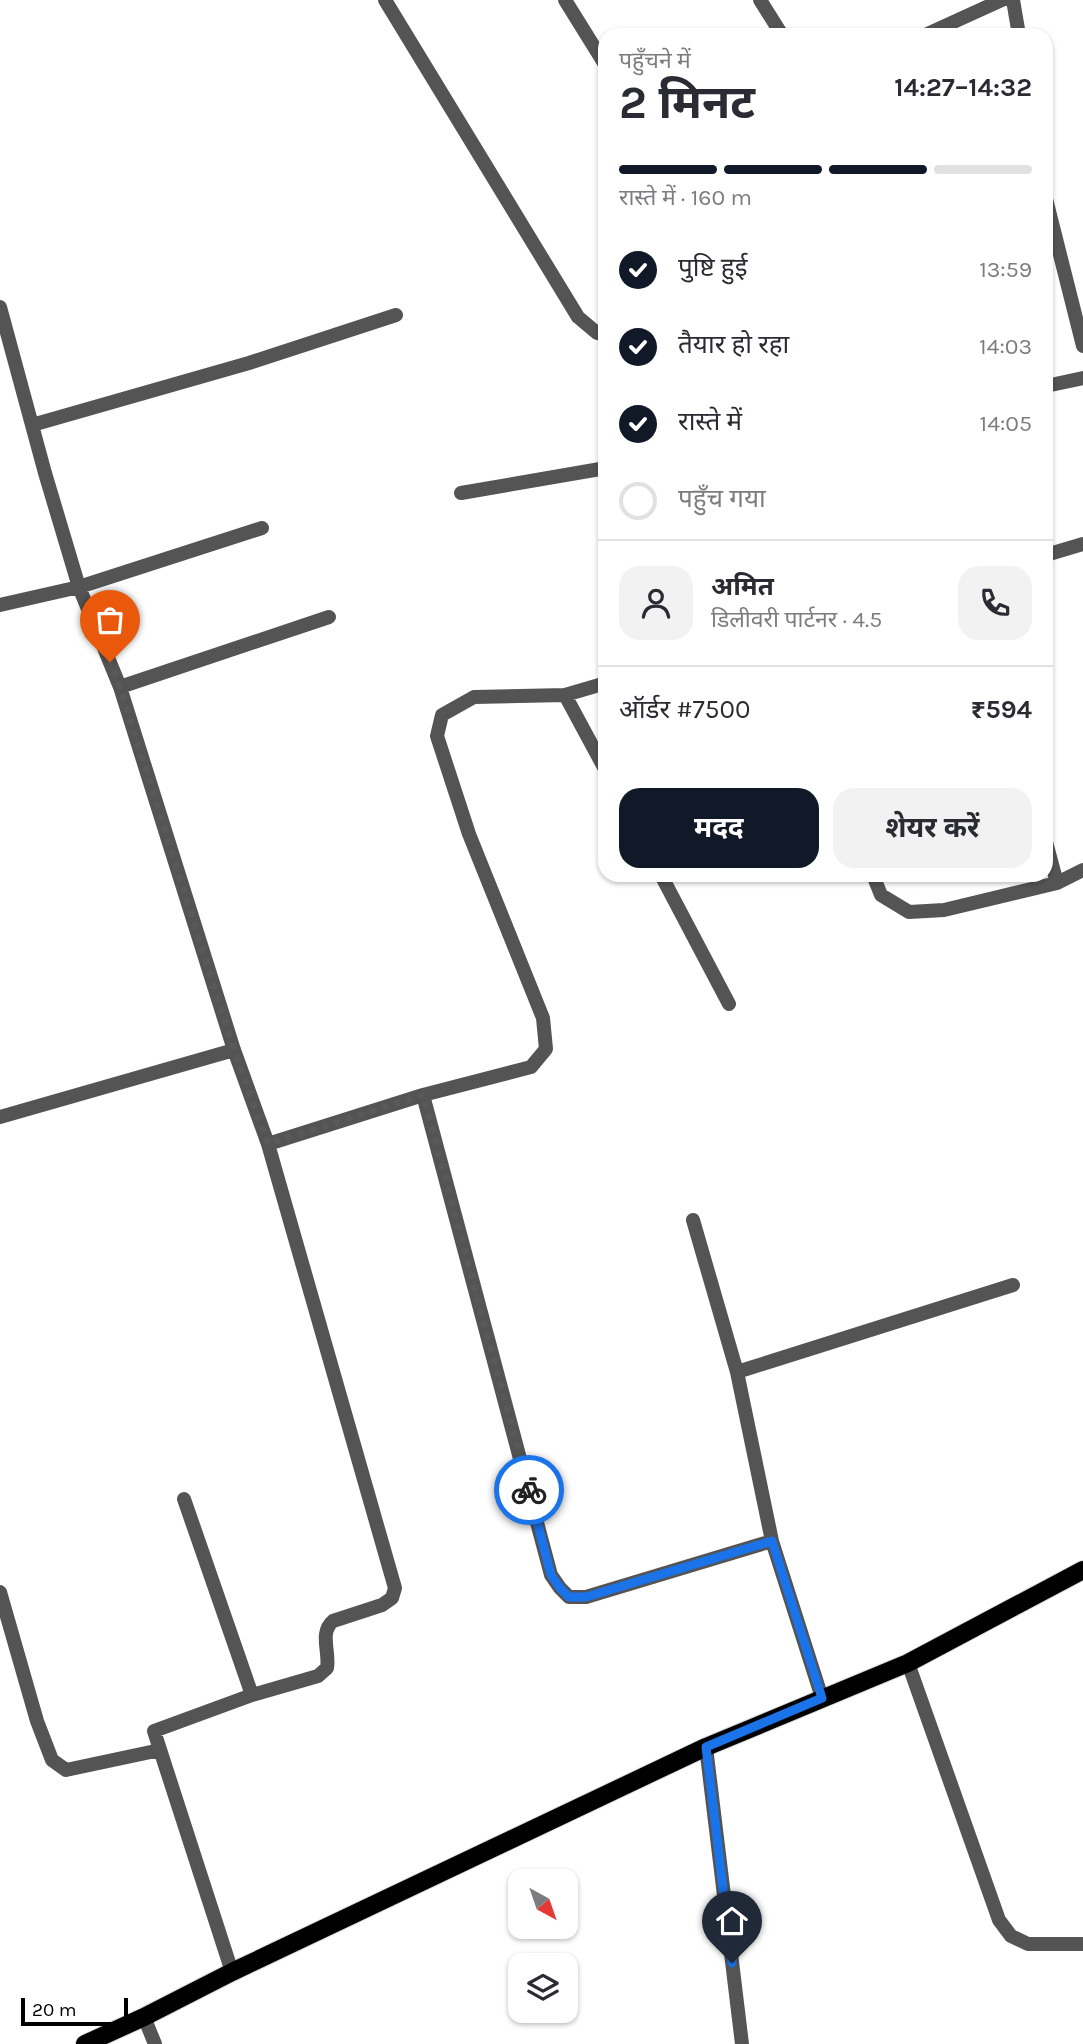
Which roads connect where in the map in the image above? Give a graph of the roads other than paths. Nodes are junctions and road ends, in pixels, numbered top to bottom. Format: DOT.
graph roads {
  1 [pos="385,0"];
  2 [pos="565,0"];
  3 [pos="760,0"];
  4 [pos="1002,0"];
  5 [pos="1013,0"];
  6 [pos="778,28"];
  7 [pos="940,28"];
  8 [pos="1018,28"];
  9 [pos="598,53"];
  10 [pos="1053,227"];
  11 [pos="0,307"];
  12 [pos="396,315"];
  13 [pos="598,333"];
  14 [pos="1083,346"];
  15 [pos="1083,378"];
  16 [pos="1053,384"];
  17 [pos="32,425"];
  18 [pos="598,469"];
  19 [pos="461,493"];
  20 [pos="262,528"];
  21 [pos="1083,544"];
  22 [pos="1053,553"];
  23 [pos="79,587"];
  24 [pos="0,605"];
  25 [pos="329,617"];
  26 [pos="598,685"];
  27 [pos="120,687"];
  28 [pos="565,695"];
  29 [pos="598,756"];
  30 [pos="1053,868"];
  31 [pos="1083,870"];
  32 [pos="665,882"];
  33 [pos="876,882"];
  34 [pos="1057,883"];
  35 [pos="729,1004"];
  36 [pos="234,1050"];
  37 [pos="423,1095"];
  38 [pos="0,1117"];
  39 [pos="268,1144"];
  40 [pos="693,1220"];
  41 [pos="1013,1285"];
  42 [pos="737,1373"];
  43 [pos="184,1499"];
  44 [pos="772,1541"];
  45 [pos="1083,1570"];
  46 [pos="0,1592"];
  47 [pos="908,1663"];
  48 [pos="252,1695"];
  49 [pos="822,1698"];
  50 [pos="706,1747"];
  51 [pos="160,1750"];
  52 [pos="1083,1944"];
  53 [pos="232,1972"];
  54 [pos="144,2017"];
  55 [pos="85,2044"];
  56 [pos="155,2044"];
  57 [pos="742,2044"];
  1 -- 13 [label="street"];
  2 -- 9 [label="street"];
  3 -- 6 [label="street"];
  4 -- 7 [label="street"];
  5 -- 8 [label="street"];
  10 -- 14 [label="street"];
  11 -- 17 [label="street"];
  12 -- 17 [label="street"];
  15 -- 16 [label="street"];
  17 -- 23 [label="street"];
  18 -- 19 [label="street"];
  20 -- 23 [label="street"];
  21 -- 22 [label="street"];
  23 -- 24 [label="street"];
  23 -- 27 [label="street"];
  25 -- 27 [label="street"];
  26 -- 28 [label="street"];
  27 -- 36 [label="street"];
  28 -- 29 [label="street"];
  28 -- 37 [label="street"];
  30 -- 34 [label="street"];
  31 -- 34 [label="street"];
  32 -- 35 [label="street"];
  33 -- 34 [label="street"];
  36 -- 38 [label="street"];
  36 -- 39 [label="street"];
  37 -- 39 [label="street"];
  37 -- 44 [label="street"];
  39 -- 48 [label="street"];
  40 -- 42 [label="street"];
  41 -- 42 [label="street"];
  42 -- 44 [label="street"];
  43 -- 48 [label="street"];
  44 -- 49 [label="street"];
  45 -- 47 [label="main road"];
  46 -- 51 [label="street"];
  47 -- 49 [label="main road"];
  47 -- 52 [label="street"];
  48 -- 51 [label="street"];
  49 -- 50 [label="main road"];
  50 -- 53 [label="main road"];
  50 -- 57 [label="street"];
  51 -- 53 [label="street"];
  53 -- 54 [label="main road"];
  54 -- 55 [label="main road"];
  54 -- 56 [label="street"];
}
